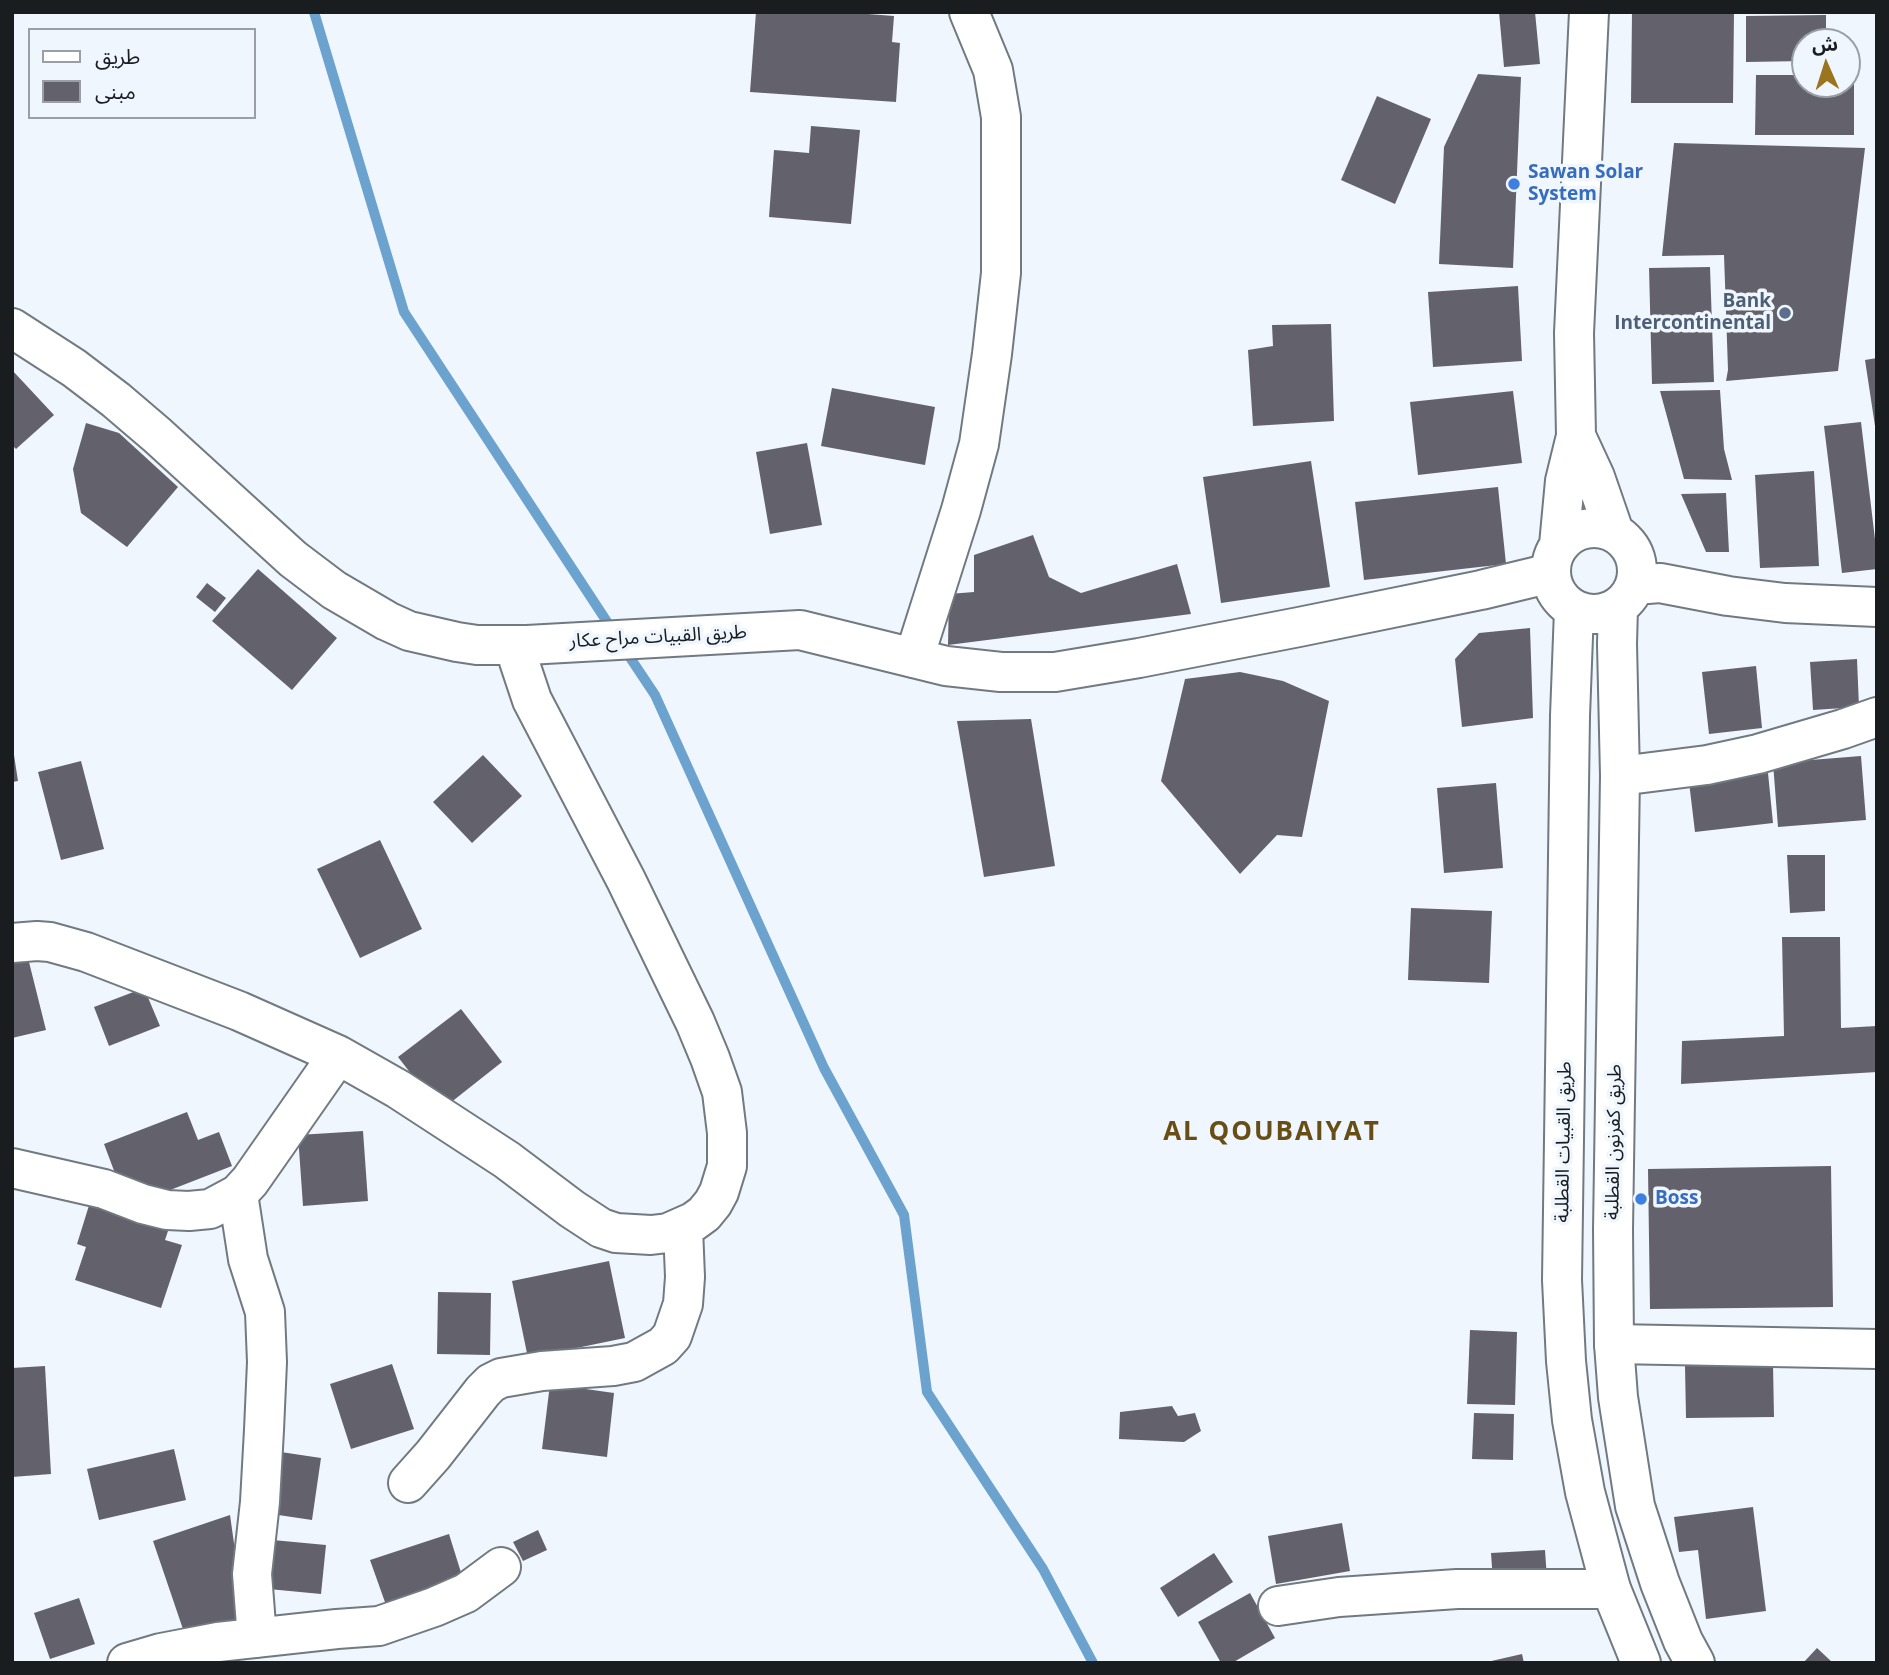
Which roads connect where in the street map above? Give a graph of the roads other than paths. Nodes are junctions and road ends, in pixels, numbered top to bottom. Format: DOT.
graph roads {
  1 [pos="969,12"];
  2 [pos="1589,12"];
  3 [pos="12,328"];
  4 [pos="1576,436"];
  5 [pos="1614,533"];
  6 [pos="1555,559"];
  7 [pos="1627,596"];
  8 [pos="1877,607"];
  9 [pos="1574,610"];
  10 [pos="521,645"];
  11 [pos="914,658"];
  12 [pos="1877,717"];
  13 [pos="1620,776"];
  14 [pos="12,943"];
  15 [pos="338,1055"];
  16 [pos="12,1168"];
  17 [pos="238,1194"];
  18 [pos="682,1228"];
  19 [pos="1614,1345"];
  20 [pos="1877,1349"];
  21 [pos="408,1483"];
  22 [pos="501,1567"];
  23 [pos="1611,1589"];
  24 [pos="1278,1606"];
  25 [pos="262,1645"];
  26 [pos="127,1663"];
  27 [pos="1642,1663"];
  28 [pos="1695,1663"];
  1 -- 11 [label="street"];
  2 -- 4 [label="street"];
  3 -- 10 [label="street, طريق القبيات مراح عكار"];
  4 -- 5 [label="street"];
  4 -- 6 [label="street"];
  5 -- 6 [label="street"];
  5 -- 7 [label="street"];
  6 -- 9 [label="street"];
  6 -- 11 [label="street, طريق القبيات مراح عكار"];
  7 -- 8 [label="street"];
  7 -- 9 [label="street"];
  7 -- 13 [label="street, طريق كفرنون القطلبة"];
  9 -- 23 [label="street, طريق القبيات القطلبة"];
  10 -- 11 [label="street, طريق القبيات مراح عكار"];
  10 -- 18 [label="street"];
  12 -- 13 [label="street"];
  13 -- 19 [label="street, طريق كفرنون القطلبة"];
  14 -- 15 [label="street"];
  15 -- 17 [label="street"];
  15 -- 18 [label="street"];
  16 -- 17 [label="street"];
  17 -- 25 [label="street"];
  18 -- 21 [label="street"];
  19 -- 20 [label="street"];
  19 -- 28 [label="street, طريق كفرنون القطلبة"];
  22 -- 25 [label="street"];
  23 -- 24 [label="street"];
  23 -- 27 [label="street, طريق القبيات القطلبة"];
  25 -- 26 [label="street"];
}
